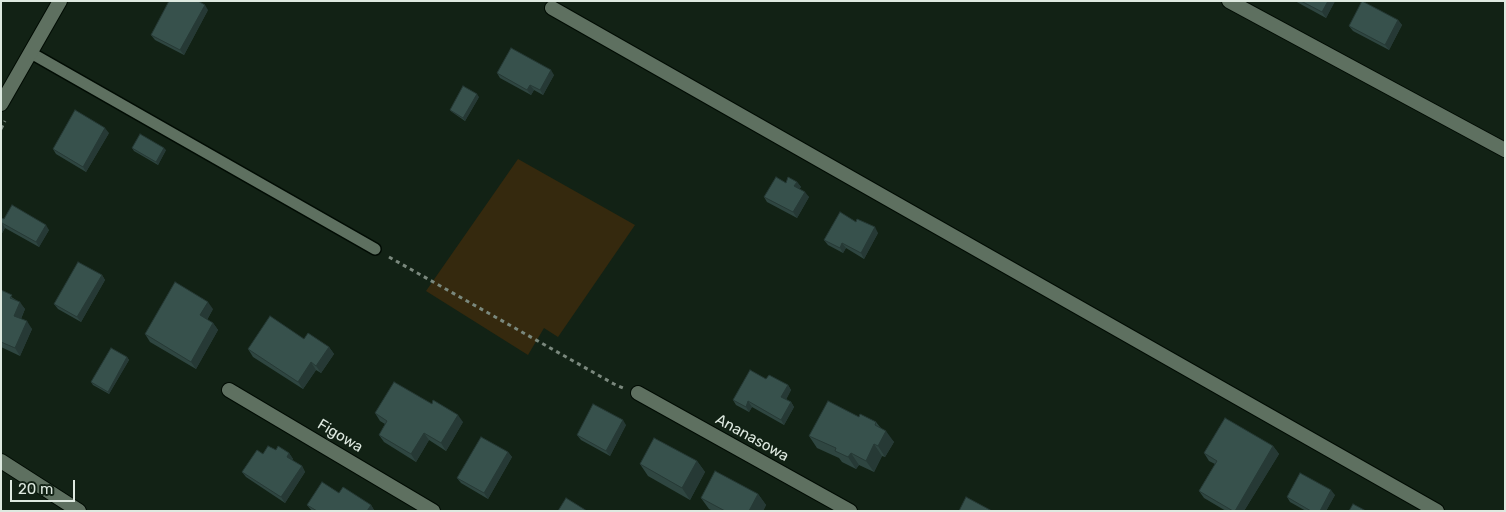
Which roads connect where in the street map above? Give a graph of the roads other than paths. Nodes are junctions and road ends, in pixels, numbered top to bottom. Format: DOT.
graph roads {
  1 [pos="60,1"];
  2 [pos="1229,1"];
  3 [pos="552,8"];
  4 [pos="31,53"];
  5 [pos="1,104"];
  6 [pos="1505,150"];
  7 [pos="375,250"];
  8 [pos="229,390"];
  9 [pos="638,393"];
  10 [pos="1,461"];
  11 [pos="79,511"];
  12 [pos="433,511"];
  13 [pos="850,511"];
  14 [pos="1437,511"];
  1 -- 4 [label="street"];
  2 -- 6 [label="street"];
  3 -- 14 [label="street"];
  4 -- 5 [label="street"];
  4 -- 7 [label="lane"];
  8 -- 12 [label="street, Figowa"];
  9 -- 13 [label="street, Ananasowa"];
  10 -- 11 [label="street"];
}
